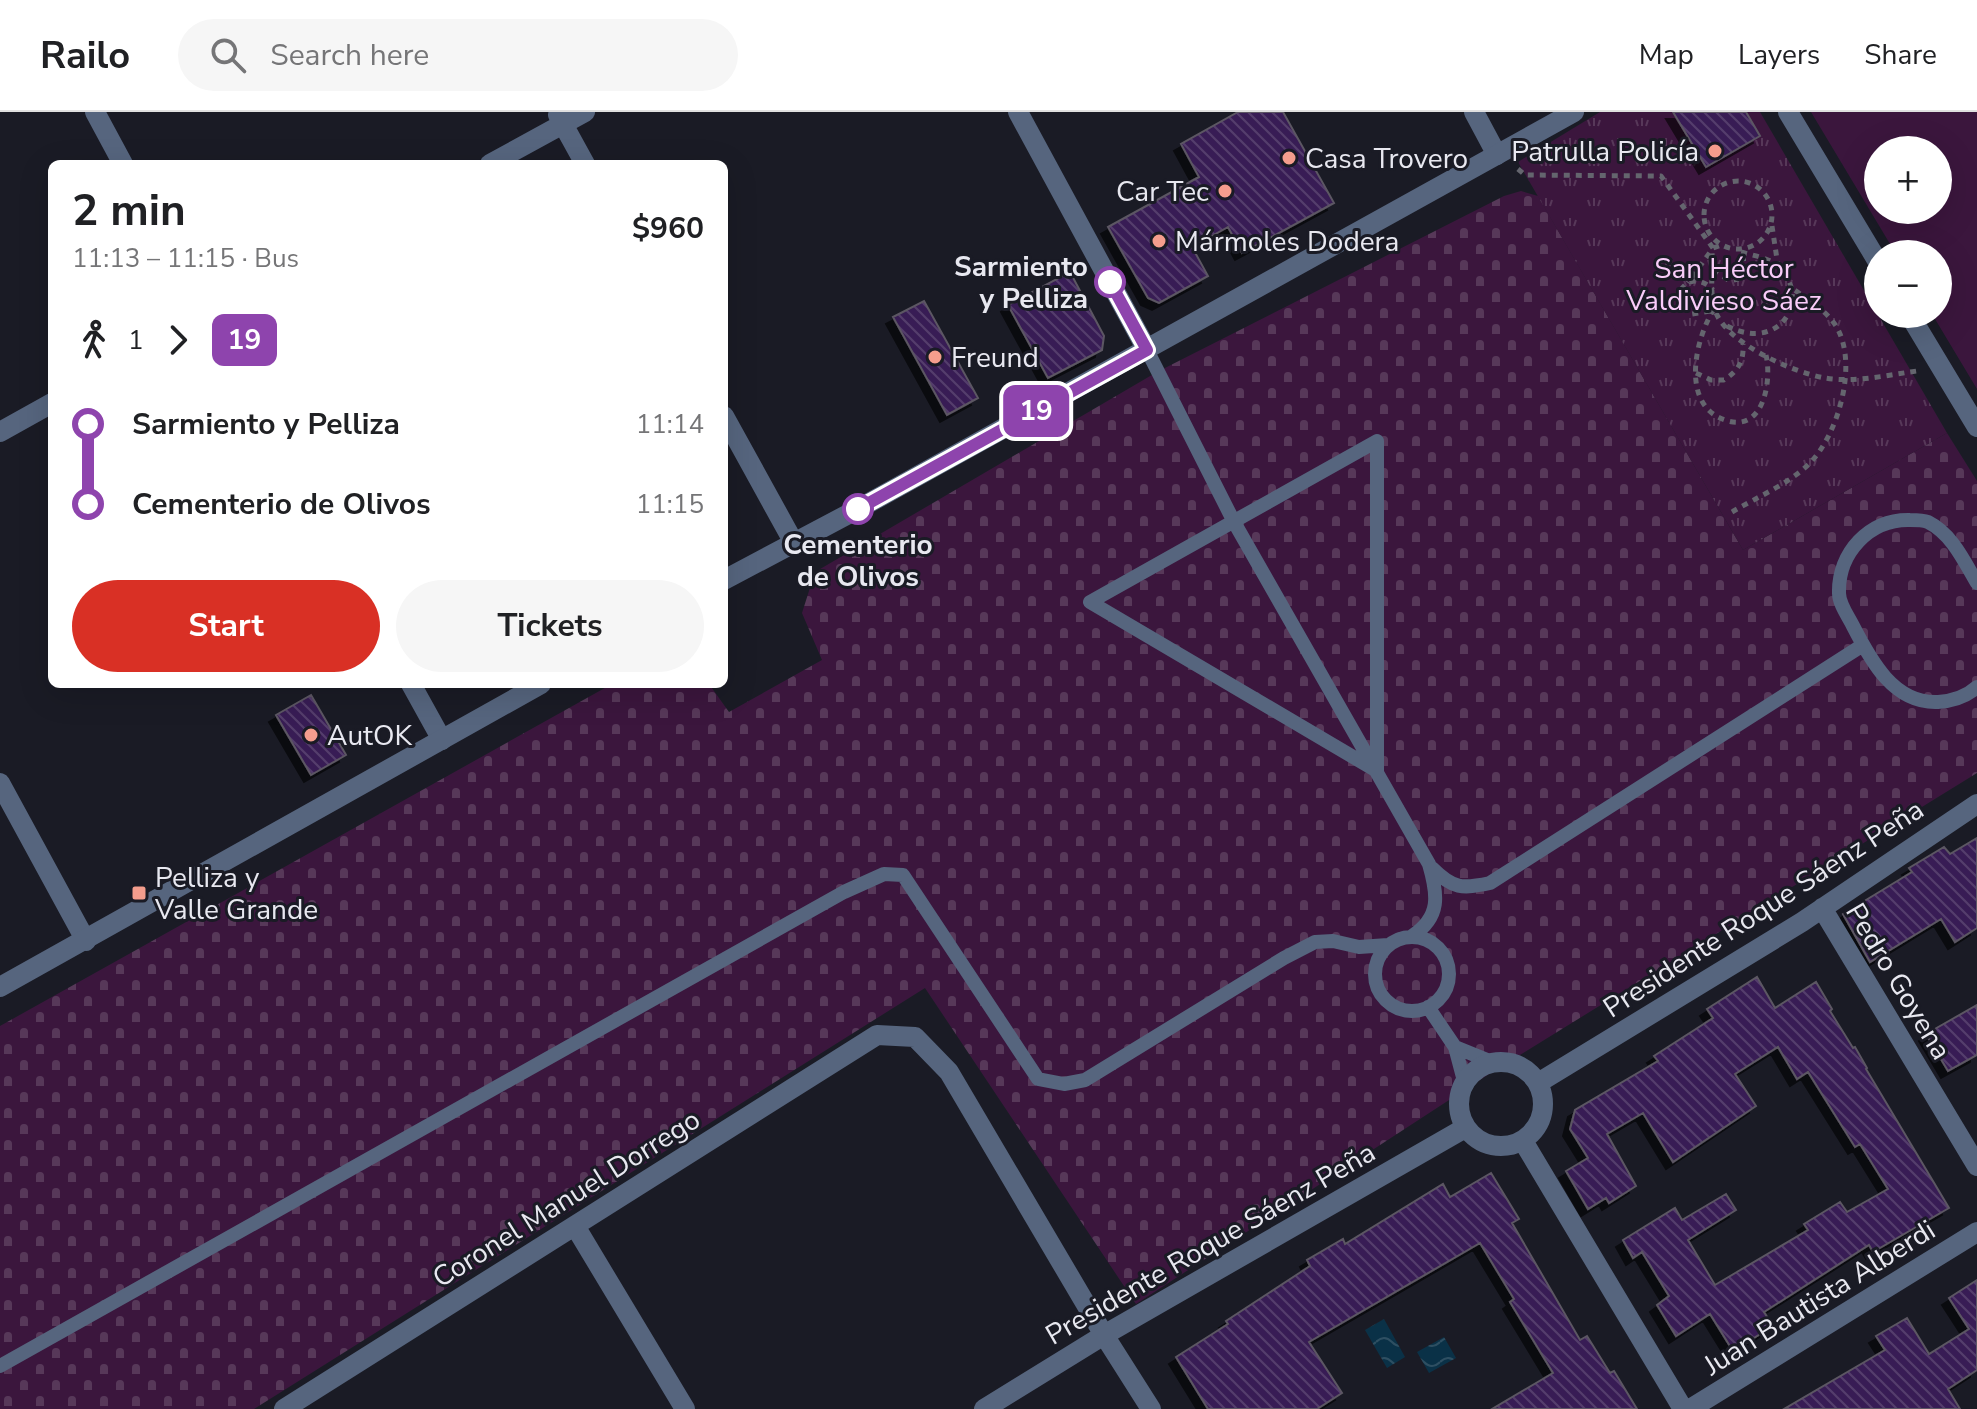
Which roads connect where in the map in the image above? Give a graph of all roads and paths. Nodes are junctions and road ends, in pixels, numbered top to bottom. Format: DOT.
graph roads {
  1 [pos="95,112"];
  2 [pos="585,112"];
  3 [pos="1018,112"];
  4 [pos="1474,112"];
  5 [pos="1574,112"];
  6 [pos="1788,112"];
  7 [pos="560,118"];
  8 [pos="1497,155"];
  9 [pos="121,160"];
  10 [pos="496,160"];
  11 [pos="583,160"];
  12 [pos="1772,221"];
  13 [pos="1865,240"];
  14 [pos="1716,247"];
  15 [pos="1740,252"];
  16 [pos="1778,266"];
  17 [pos="1713,270"];
  18 [pos="1688,283"];
  19 [pos="1790,287"];
  20 [pos="1713,290"];
  21 [pos="1714,309"];
  22 [pos="1721,323"];
  23 [pos="1918,328"];
  24 [pos="1743,343"];
  25 [pos="1147,350"];
  26 [pos="1766,355"];
  27 [pos="1942,367"];
  28 [pos="1695,372"];
  29 [pos="1844,378"];
  30 [pos="48,405"];
  31 [pos="728,423"];
  32 [pos="1977,427"];
  33 [pos="0,432"];
  34 [pos="1732,512"];
  35 [pos="1234,522"];
  36 [pos="794,543"];
  37 [pos="728,578"];
  38 [pos="1977,583"];
  39 [pos="1863,645"];
  40 [pos="1977,687"];
  41 [pos="413,688"];
  42 [pos="534,688"];
  43 [pos="442,740"];
  44 [pos="1377,771"];
  45 [pos="0,783"];
  46 [pos="1977,804"];
  47 [pos="1429,864"];
  48 [pos="1822,908"];
  49 [pos="1412,936"];
  50 [pos="86,941"];
  51 [pos="1388,945"];
  52 [pos="0,987"];
  53 [pos="1428,1007"];
  54 [pos="1455,1047"];
  55 [pos="1492,1062"];
  56 [pos="1464,1081"];
  57 [pos="1538,1083"];
  58 [pos="1465,1128"];
  59 [pos="1523,1141"];
  60 [pos="1977,1166"];
  61 [pos="575,1226"];
  62 [pos="1977,1232"];
  63 [pos="1104,1335"];
  64 [pos="0,1366"];
  65 [pos="284,1409"];
  66 [pos="685,1409"];
  67 [pos="984,1409"];
  68 [pos="1151,1409"];
  69 [pos="1683,1409"];
  70 [pos="1690,1409"];
  1 -- 9 [label="street"];
  2 -- 7 [label="street"];
  3 -- 25 [label="street"];
  4 -- 8 [label="street"];
  5 -- 8 [label="street"];
  6 -- 13 [label="street"];
  7 -- 10 [label="street"];
  7 -- 11 [label="street"];
  8 -- 14 [label="path"];
  8 -- 25 [label="street"];
  12 -- 14 [label="path"];
  12 -- 15 [label="path"];
  12 -- 16 [label="path"];
  14 -- 15 [label="path"];
  14 -- 17 [label="path"];
  14 -- 18 [label="path"];
  15 -- 16 [label="path"];
  15 -- 17 [label="path"];
  16 -- 19 [label="path"];
  17 -- 20 [label="path"];
  18 -- 20 [label="path"];
  18 -- 21 [label="path"];
  19 -- 22 [label="path"];
  19 -- 29 [label="path"];
  20 -- 21 [label="path"];
  21 -- 22 [label="path"];
  21 -- 28 [label="path"];
  22 -- 24 [label="path"];
  23 -- 27 [label="street"];
  24 -- 26 [label="path"];
  24 -- 28 [label="path"];
  25 -- 35 [label="lane"];
  25 -- 36 [label="street"];
  26 -- 28 [label="path"];
  26 -- 29 [label="path"];
  27 -- 29 [label="path"];
  27 -- 32 [label="street"];
  29 -- 34 [label="path"];
  30 -- 33 [label="street"];
  31 -- 36 [label="street"];
  35 -- 44 [label="lane"];
  35 -- 44 [label="lane"];
  35 -- 44 [label="lane"];
  36 -- 37 [label="street"];
  38 -- 39 [label="lane"];
  39 -- 40 [label="lane"];
  39 -- 47 [label="lane"];
  41 -- 43 [label="street"];
  42 -- 43 [label="street"];
  43 -- 50 [label="street"];
  44 -- 47 [label="lane"];
  45 -- 50 [label="street"];
  46 -- 48 [label="street, Presidente Roque Sáenz Peña"];
  47 -- 49 [label="lane"];
  48 -- 57 [label="street, Presidente Roque Sáenz Peña"];
  48 -- 60 [label="street, Pedro Goyena"];
  49 -- 51 [label="lane"];
  49 -- 53 [label="lane"];
  50 -- 52 [label="street"];
  51 -- 53 [label="lane"];
  51 -- 64 [label="lane"];
  53 -- 54 [label="lane"];
  54 -- 55 [label="lane"];
  54 -- 56 [label="lane"];
  55 -- 56 [label="street"];
  55 -- 57 [label="street"];
  56 -- 58 [label="street"];
  57 -- 59 [label="street"];
  58 -- 59 [label="street"];
  58 -- 63 [label="street, Presidente Roque Sáenz Peña"];
  59 -- 69 [label="street"];
  61 -- 63 [label="street, Coronel Manuel Dorrego"];
  61 -- 65 [label="street, Coronel Manuel Dorrego"];
  61 -- 66 [label="street"];
  62 -- 70 [label="street, Juan Bautista Alberdi"];
  63 -- 67 [label="street, Presidente Roque Sáenz Peña"];
  63 -- 68 [label="street"];
}
